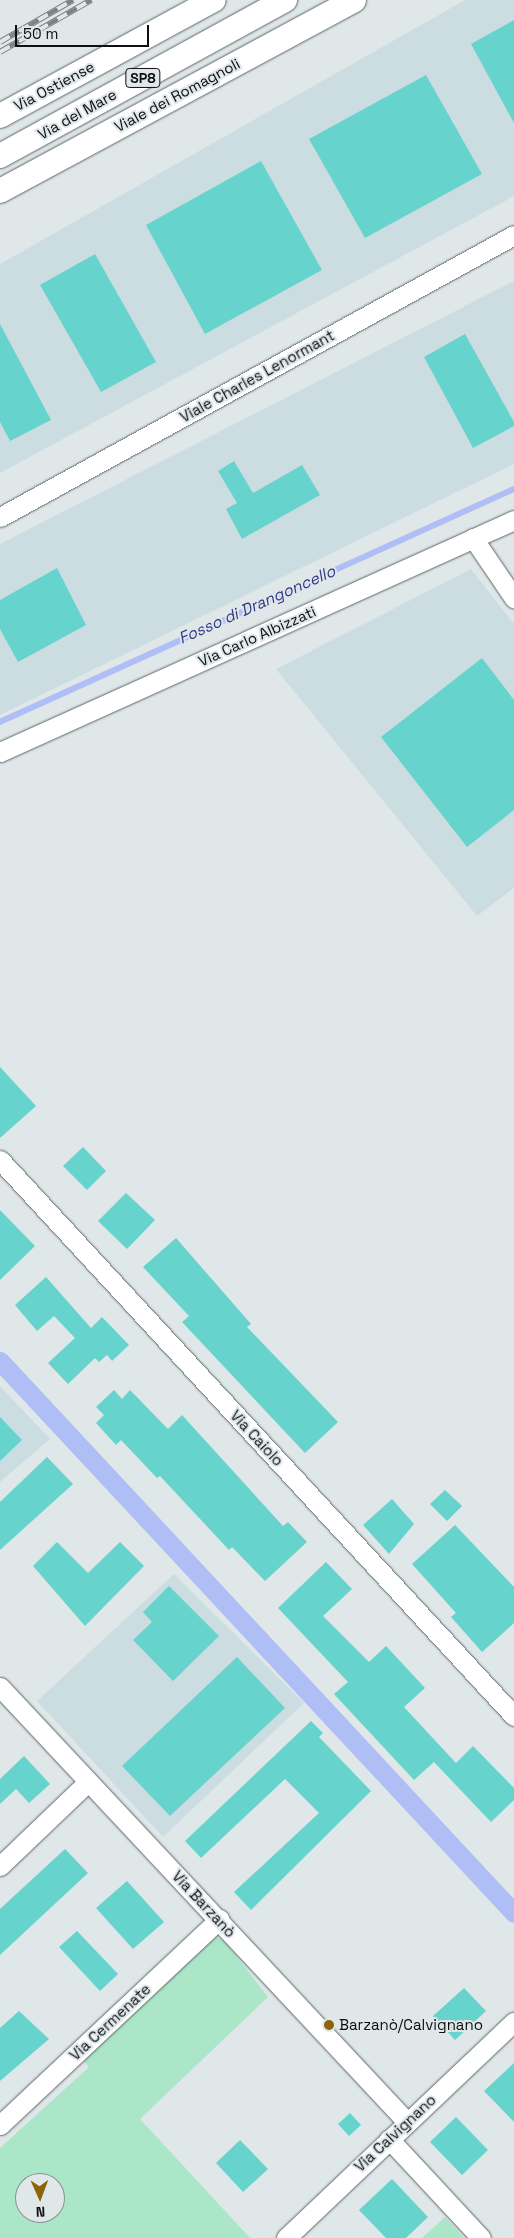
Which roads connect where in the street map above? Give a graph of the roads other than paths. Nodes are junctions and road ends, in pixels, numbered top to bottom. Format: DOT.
graph roads {
  1 [pos="214,0"];
  2 [pos="285,0"];
  3 [pos="354,0"];
  4 [pos="0,116"];
  5 [pos="0,156"];
  6 [pos="0,191"];
  7 [pos="514,235"];
  8 [pos="0,517"];
  9 [pos="514,520"];
  10 [pos="473,538"];
  11 [pos="514,598"];
  12 [pos="0,752"];
  13 [pos="0,1160"];
  14 [pos="0,1686"];
  15 [pos="514,1716"];
  16 [pos="88,1782"];
  17 [pos="0,1866"];
  18 [pos="219,1919"];
  19 [pos="511,2030"];
  20 [pos="407,2122"];
  21 [pos="0,2125"];
  22 [pos="389,2139"];
  23 [pos="286,2238"];
  24 [pos="481,2238"];
  1 -- 4 [label="main road, Via Ostiense"];
  2 -- 5 [label="main road, Via del Mare / SP8"];
  3 -- 6 [label="main road, Viale dei Romagnoli"];
  7 -- 8 [label="street, Viale Charles Lenormant"];
  9 -- 10 [label="street, Via Carlo Albizzati"];
  10 -- 11 [label="street"];
  10 -- 12 [label="street, Via Carlo Albizzati"];
  13 -- 15 [label="street, Via Caiolo"];
  14 -- 16 [label="street, Via Barzanò"];
  16 -- 17 [label="street"];
  16 -- 18 [label="street, Via Barzanò"];
  18 -- 20 [label="street, Via Barzanò"];
  18 -- 21 [label="street, Via Cermenate"];
  19 -- 20 [label="street, Via Calvignano"];
  20 -- 22 [label="street, Via Calvignano"];
  22 -- 23 [label="street, Via Calvignano"];
  22 -- 24 [label="street"];
}
